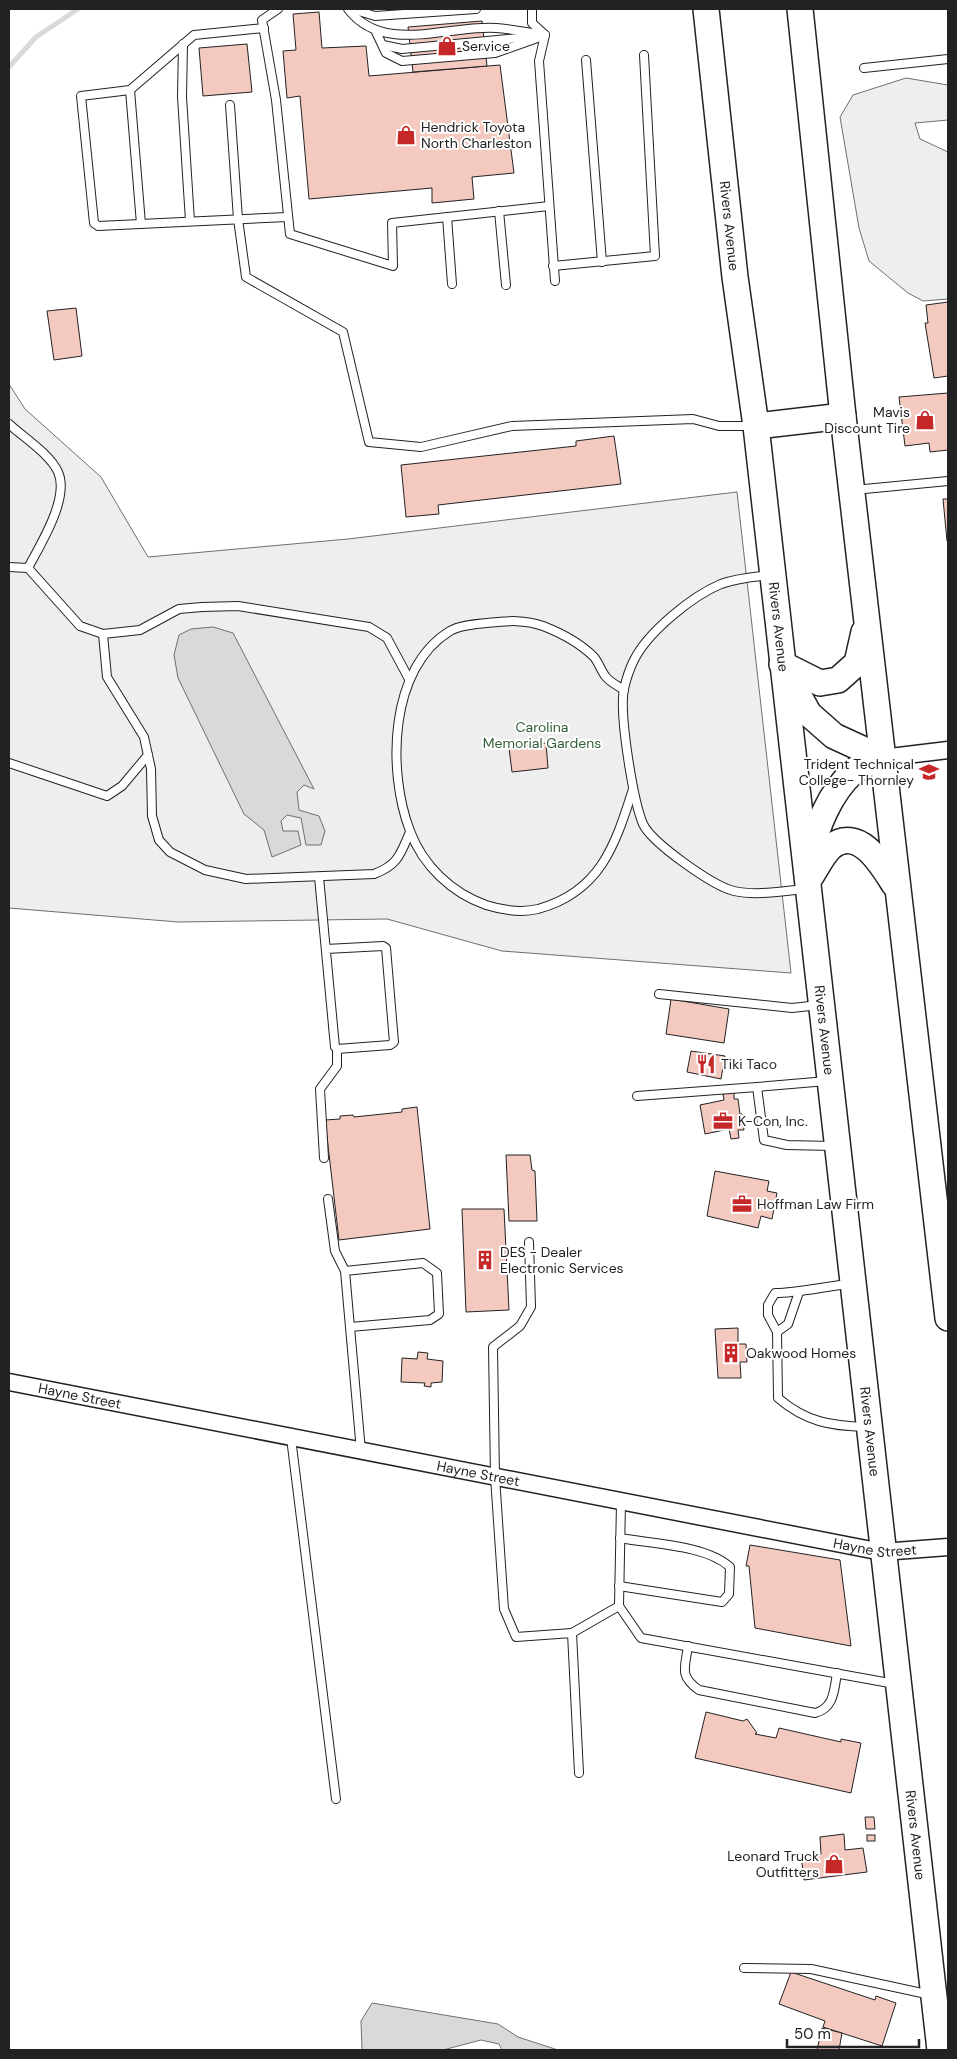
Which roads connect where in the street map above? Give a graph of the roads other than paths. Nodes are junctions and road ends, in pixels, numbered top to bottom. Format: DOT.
graph roads {
  1 [pos="278,9"];
  2 [pos="348,9"];
  3 [pos="352,9"];
  4 [pos="476,9"];
  5 [pos="532,9"];
  6 [pos="706,9"];
  7 [pos="800,9"];
  8 [pos="425,11"];
  9 [pos="380,12"];
  10 [pos="264,28"];
  11 [pos="376,32"];
  12 [pos="545,35"];
  13 [pos="183,44"];
  14 [pos="644,55"];
  15 [pos="948,59"];
  16 [pos="586,60"];
  17 [pos="864,68"];
  18 [pos="130,90"];
  19 [pos="230,105"];
  20 [pos="549,206"];
  21 [pos="499,211"];
  22 [pos="288,217"];
  23 [pos="447,217"];
  24 [pos="238,219"];
  25 [pos="190,222"];
  26 [pos="141,224"];
  27 [pos="602,262"];
  28 [pos="553,266"];
  29 [pos="554,281"];
  30 [pos="452,284"];
  31 [pos="506,285"];
  32 [pos="843,416"];
  33 [pos="9,424"];
  34 [pos="756,426"];
  35 [pos="948,481"];
  36 [pos="852,490"];
  37 [pos="9,567"];
  38 [pos="28,568"];
  39 [pos="772,575"];
  40 [pos="867,618"];
  41 [pos="102,634"];
  42 [pos="782,664"];
  43 [pos="409,679"];
  44 [pos="624,690"];
  45 [pos="948,750"];
  46 [pos="148,755"];
  47 [pos="882,758"];
  48 [pos="9,763"];
  49 [pos="633,789"];
  50 [pos="410,832"];
  51 [pos="319,877"];
  52 [pos="807,880"];
  53 [pos="898,891"];
  54 [pos="326,949"];
  55 [pos="659,994"];
  56 [pos="821,1005"];
  57 [pos="337,1049"];
  58 [pos="829,1081"];
  59 [pos="757,1087"];
  60 [pos="637,1096"];
  61 [pos="836,1146"];
  62 [pos="324,1158"];
  63 [pos="328,1199"];
  64 [pos="529,1242"];
  65 [pos="345,1271"];
  66 [pos="852,1283"];
  67 [pos="799,1292"];
  68 [pos="948,1318"];
  69 [pos="350,1327"];
  70 [pos="777,1332"];
  71 [pos="9,1382"];
  72 [pos="868,1428"];
  73 [pos="291,1438"];
  74 [pos="361,1451"];
  75 [pos="495,1477"];
  76 [pos="621,1502"];
  77 [pos="620,1538"];
  78 [pos="948,1547"];
  79 [pos="882,1552"];
  80 [pos="619,1586"];
  81 [pos="618,1606"];
  82 [pos="572,1633"];
  83 [pos="688,1646"];
  84 [pos="837,1673"];
  85 [pos="898,1684"];
  86 [pos="579,1773"];
  87 [pos="336,1799"];
  88 [pos="744,1968"];
  89 [pos="933,1995"];
  90 [pos="940,2050"];
  1 -- 10 [label="lane"];
  2 -- 11 [label="lane"];
  3 -- 9 [label="lane"];
  4 -- 8 [label="lane"];
  5 -- 12 [label="lane"];
  6 -- 34 [label="main road, Rivers Avenue"];
  7 -- 32 [label="main road"];
  8 -- 9 [label="lane"];
  10 -- 13 [label="lane"];
  10 -- 22 [label="lane"];
  11 -- 12 [label="lane"];
  11 -- 12 [label="lane"];
  12 -- 20 [label="lane"];
  13 -- 18 [label="lane"];
  13 -- 25 [label="lane"];
  14 -- 27 [label="lane"];
  15 -- 17 [label="lane"];
  16 -- 27 [label="lane"];
  18 -- 26 [label="lane"];
  18 -- 26 [label="lane"];
  19 -- 24 [label="lane"];
  20 -- 21 [label="lane"];
  20 -- 28 [label="lane"];
  21 -- 23 [label="lane"];
  21 -- 31 [label="lane"];
  22 -- 23 [label="lane"];
  22 -- 24 [label="lane"];
  23 -- 30 [label="lane"];
  24 -- 25 [label="lane"];
  24 -- 34 [label="lane"];
  25 -- 26 [label="lane"];
  27 -- 28 [label="lane"];
  28 -- 29 [label="lane"];
  32 -- 34 [label="main road"];
  32 -- 36 [label="main road"];
  33 -- 38 [label="lane"];
  34 -- 39 [label="main road, Rivers Avenue"];
  35 -- 36 [label="lane"];
  36 -- 40 [label="main road"];
  37 -- 38 [label="lane"];
  38 -- 41 [label="lane"];
  39 -- 42 [label="main road, Rivers Avenue"];
  39 -- 44 [label="lane"];
  40 -- 42 [label="main road"];
  40 -- 47 [label="main road"];
  41 -- 43 [label="lane"];
  41 -- 46 [label="lane"];
  42 -- 47 [label="main road"];
  42 -- 52 [label="main road, Rivers Avenue"];
  43 -- 44 [label="lane"];
  43 -- 50 [label="lane"];
  44 -- 49 [label="lane"];
  45 -- 47 [label="street"];
  46 -- 48 [label="lane"];
  46 -- 51 [label="lane"];
  47 -- 52 [label="main road"];
  47 -- 53 [label="main road"];
  49 -- 50 [label="lane"];
  49 -- 52 [label="lane"];
  50 -- 51 [label="lane"];
  51 -- 54 [label="lane"];
  52 -- 53 [label="main road"];
  52 -- 56 [label="main road, Rivers Avenue"];
  53 -- 68 [label="main road"];
  54 -- 57 [label="lane"];
  54 -- 57 [label="lane"];
  55 -- 56 [label="lane"];
  56 -- 58 [label="main road, Rivers Avenue"];
  57 -- 62 [label="lane"];
  58 -- 59 [label="lane"];
  58 -- 61 [label="main road, Rivers Avenue"];
  59 -- 60 [label="lane"];
  59 -- 61 [label="lane"];
  61 -- 66 [label="main road, Rivers Avenue"];
  63 -- 65 [label="lane"];
  64 -- 75 [label="lane"];
  65 -- 69 [label="lane"];
  65 -- 69 [label="lane"];
  66 -- 67 [label="lane"];
  66 -- 72 [label="main road, Rivers Avenue"];
  67 -- 70 [label="lane"];
  67 -- 70 [label="lane"];
  69 -- 74 [label="lane"];
  70 -- 72 [label="lane"];
  71 -- 73 [label="street, Hayne Street"];
  72 -- 79 [label="main road, Rivers Avenue"];
  73 -- 74 [label="street, Hayne Street"];
  73 -- 87 [label="lane"];
  74 -- 75 [label="street, Hayne Street"];
  75 -- 76 [label="street, Hayne Street"];
  75 -- 82 [label="lane"];
  76 -- 77 [label="lane"];
  76 -- 79 [label="street, Hayne Street"];
  77 -- 80 [label="lane"];
  77 -- 80 [label="lane"];
  78 -- 79 [label="street, Hayne Street"];
  79 -- 85 [label="main road, Rivers Avenue"];
  80 -- 81 [label="lane"];
  81 -- 82 [label="lane"];
  81 -- 83 [label="lane"];
  82 -- 86 [label="lane"];
  83 -- 84 [label="lane"];
  83 -- 84 [label="lane"];
  84 -- 85 [label="lane"];
  85 -- 89 [label="main road, Rivers Avenue"];
  88 -- 89 [label="lane"];
  89 -- 90 [label="main road, Rivers Avenue"];
}
